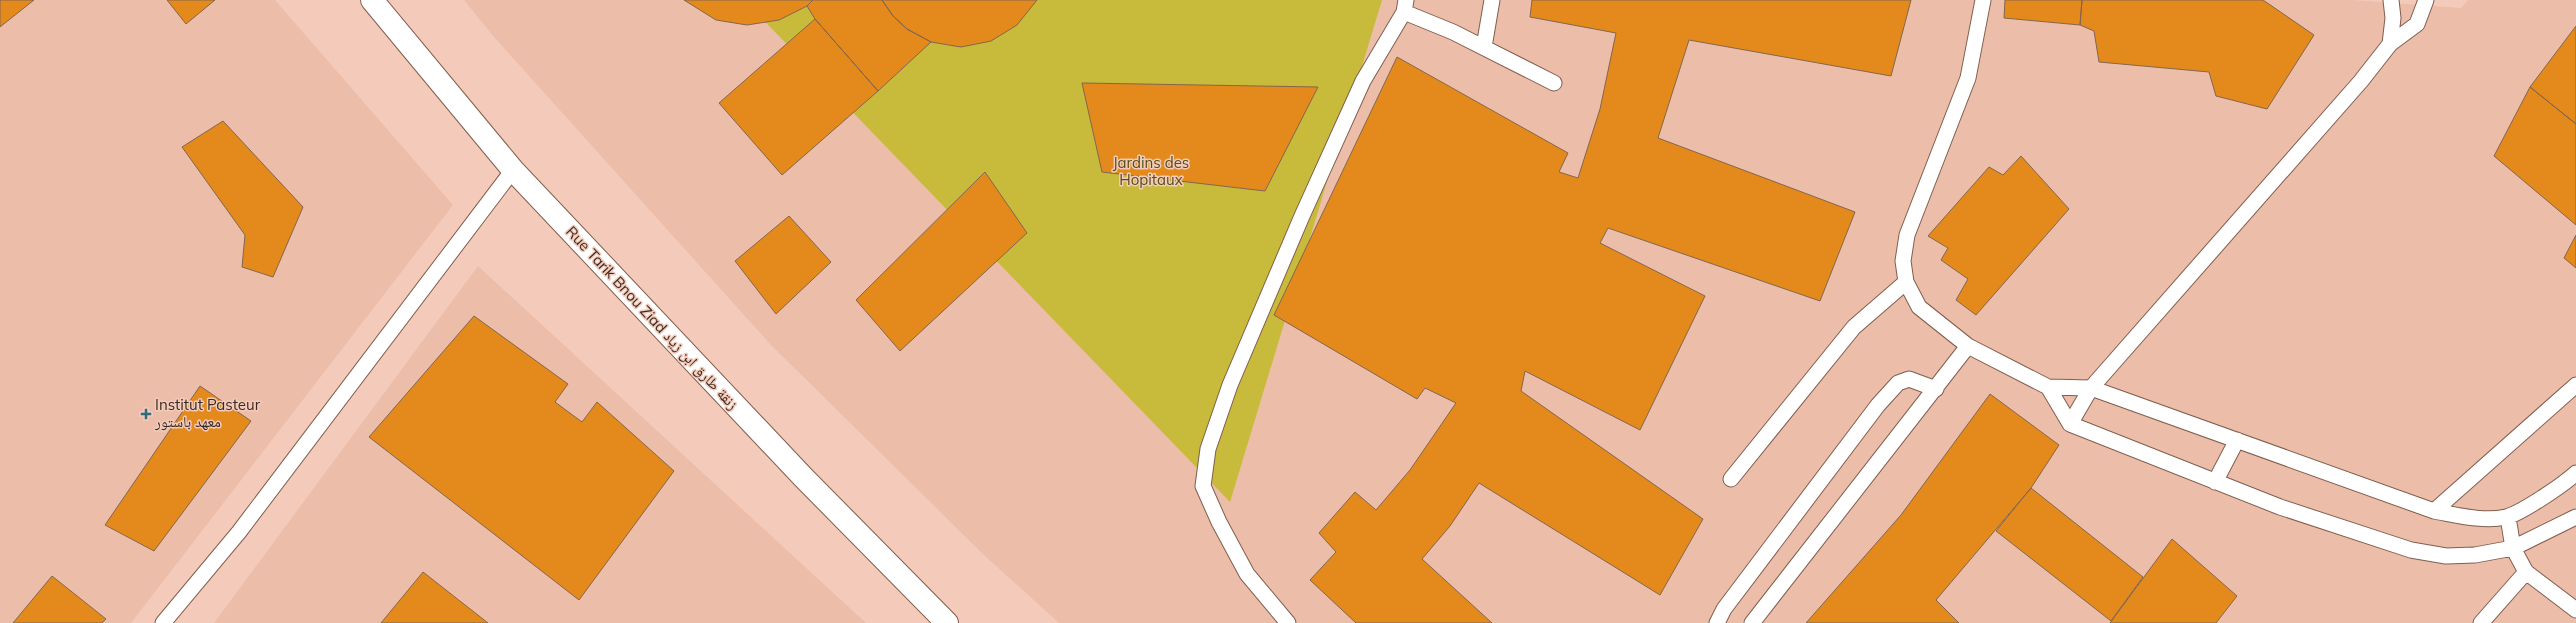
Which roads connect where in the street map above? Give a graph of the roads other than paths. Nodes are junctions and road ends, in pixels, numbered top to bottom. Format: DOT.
graph roads {
  1 [pos="372,0"];
  2 [pos="1492,0"];
  3 [pos="1983,0"];
  4 [pos="2391,0"];
  5 [pos="2426,0"];
  6 [pos="1405,6"];
  7 [pos="2390,44"];
  8 [pos="1484,47"];
  9 [pos="1554,83"];
  10 [pos="512,170"];
  11 [pos="1906,282"];
  12 [pos="1968,346"];
  13 [pos="2576,385"];
  14 [pos="2048,387"];
  15 [pos="2091,388"];
  16 [pos="1936,389"];
  17 [pos="2070,424"];
  18 [pos="2237,440"];
  19 [pos="2576,473"];
  20 [pos="1732,479"];
  21 [pos="2215,482"];
  22 [pos="2434,511"];
  23 [pos="2508,517"];
  24 [pos="2576,517"];
  25 [pos="2513,548"];
  26 [pos="2526,572"];
  27 [pos="2576,610"];
  28 [pos="164,623"];
  29 [pos="947,623"];
  30 [pos="1288,623"];
  31 [pos="1717,623"];
  32 [pos="1752,623"];
  33 [pos="2480,623"];
  1 -- 10 [label="street, Rue Tarik Bnou Ziad زنقة طارق ابن زياد"];
  2 -- 8 [label="lane"];
  3 -- 11 [label="lane"];
  4 -- 7 [label="lane"];
  5 -- 7 [label="lane"];
  6 -- 8 [label="lane"];
  6 -- 30 [label="lane"];
  7 -- 15 [label="lane"];
  8 -- 9 [label="lane"];
  10 -- 28 [label="lane"];
  10 -- 29 [label="street, Rue Tarik Bnou Ziad زنقة طارق ابن زياد"];
  11 -- 12 [label="lane"];
  11 -- 20 [label="lane"];
  12 -- 14 [label="lane"];
  12 -- 16 [label="lane"];
  13 -- 22 [label="lane"];
  14 -- 15 [label="lane"];
  14 -- 17 [label="lane"];
  15 -- 17 [label="lane"];
  15 -- 18 [label="lane"];
  16 -- 31 [label="lane"];
  16 -- 32 [label="lane"];
  17 -- 21 [label="lane"];
  18 -- 21 [label="lane"];
  18 -- 22 [label="lane"];
  19 -- 23 [label="lane"];
  21 -- 25 [label="lane"];
  22 -- 23 [label="lane"];
  23 -- 25 [label="lane"];
  24 -- 25 [label="lane"];
  25 -- 26 [label="lane"];
  26 -- 27 [label="lane"];
  26 -- 33 [label="lane"];
}
